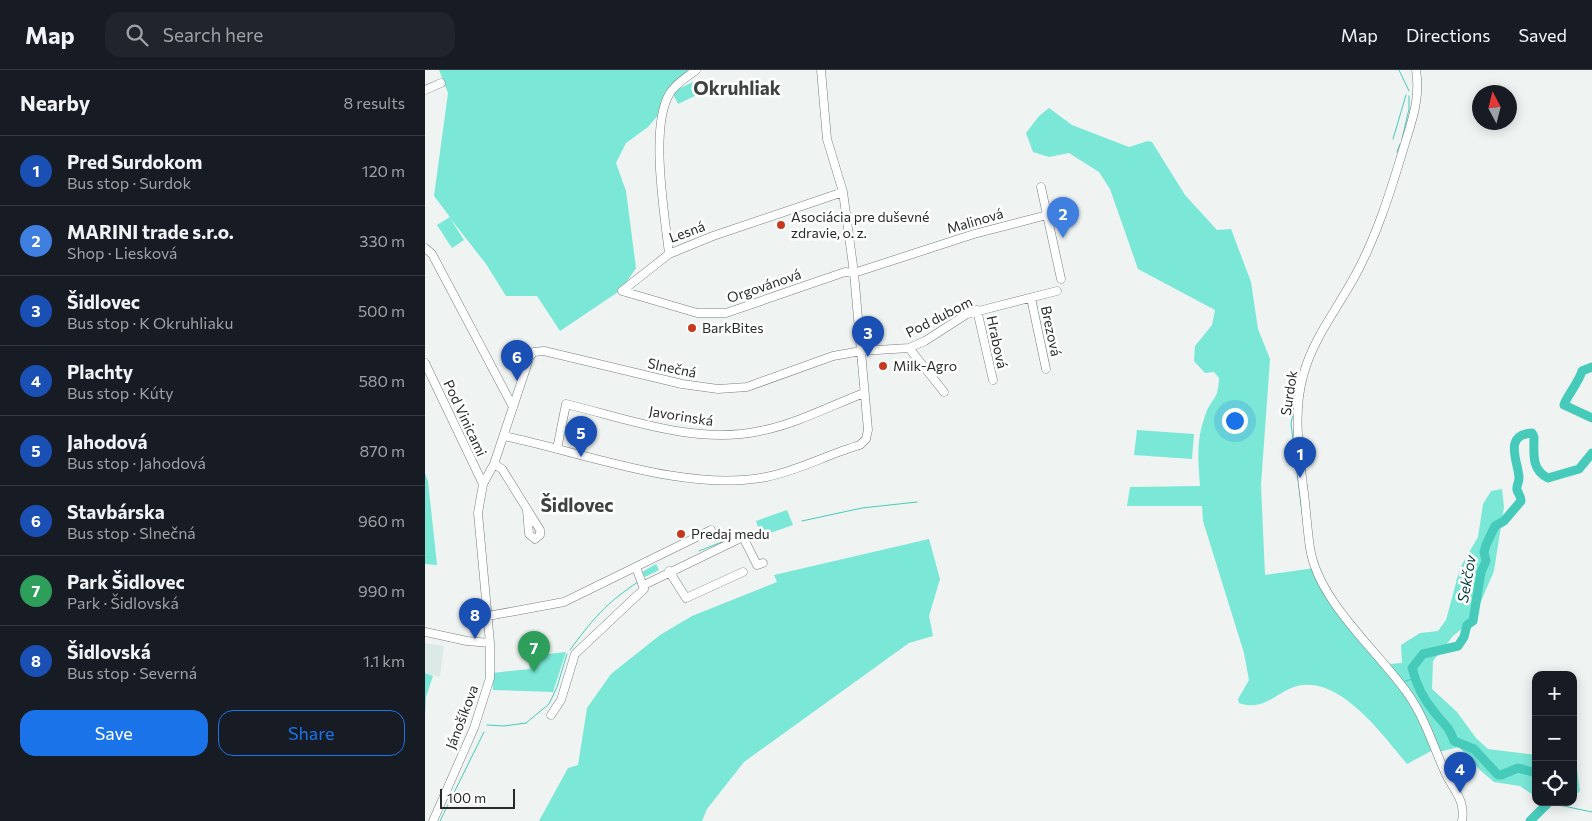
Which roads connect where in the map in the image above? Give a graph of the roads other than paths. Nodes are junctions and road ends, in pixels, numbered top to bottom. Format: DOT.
graph roads {
  1 [pos="696,70"];
  2 [pos="821,70"];
  3 [pos="1416,70"];
  4 [pos="441,83"];
  5 [pos="425,90"];
  6 [pos="1041,187"];
  7 [pos="843,192"];
  8 [pos="1047,214"];
  9 [pos="425,248"];
  10 [pos="669,254"];
  11 [pos="854,273"];
  12 [pos="1061,279"];
  13 [pos="1057,291"];
  14 [pos="1031,298"];
  15 [pos="977,310"];
  16 [pos="909,348"];
  17 [pos="861,351"];
  18 [pos="425,363"];
  19 [pos="1046,368"];
  20 [pos="993,380"];
  21 [pos="498,382"];
  22 [pos="943,392"];
  23 [pos="864,393"];
  24 [pos="516,396"];
  25 [pos="513,407"];
  26 [pos="503,436"];
  27 [pos="557,448"];
  28 [pos="494,464"];
  29 [pos="483,484"];
  30 [pos="527,510"];
  31 [pos="711,530"];
  32 [pos="763,563"];
  33 [pos="636,568"];
  34 [pos="669,571"];
  35 [pos="743,572"];
  36 [pos="644,585"];
  37 [pos="488,616"];
  38 [pos="425,632"];
  39 [pos="490,643"];
  40 [pos="551,716"];
  41 [pos="433,821"];
  42 [pos="1462,821"];
  1 -- 10 [label="street, Lesná"];
  2 -- 7 [label="street"];
  3 -- 42 [label="street, Surdok"];
  4 -- 5 [label="street"];
  6 -- 8 [label="street"];
  7 -- 10 [label="street, Lesná"];
  7 -- 11 [label="street"];
  8 -- 11 [label="street, Malinová"];
  8 -- 12 [label="street"];
  9 -- 21 [label="street"];
  10 -- 11 [label="street, Orgovánová"];
  11 -- 17 [label="street"];
  13 -- 14 [label="street, Pod dubom"];
  14 -- 15 [label="street, Pod dubom"];
  14 -- 19 [label="street, Brezová"];
  15 -- 16 [label="street, Pod dubom"];
  15 -- 20 [label="street, Hrabová"];
  16 -- 17 [label="street, Pod dubom"];
  16 -- 22 [label="street"];
  17 -- 23 [label="street"];
  17 -- 24 [label="street, Slnečná"];
  18 -- 29 [label="street, Pod Vinicami"];
  21 -- 24 [label="street"];
  21 -- 25 [label="street"];
  23 -- 27 [label="street, Javorinská"];
  23 -- 27 [label="street"];
  24 -- 25 [label="street, Slnečná"];
  25 -- 26 [label="street, Slnečná"];
  26 -- 27 [label="street"];
  26 -- 28 [label="street, Slnečná"];
  28 -- 29 [label="street, Slnečná"];
  28 -- 30 [label="street"];
  29 -- 37 [label="street, Jánošíkova"];
  31 -- 33 [label="street"];
  32 -- 34 [label="street"];
  33 -- 36 [label="street"];
  33 -- 37 [label="street"];
  34 -- 35 [label="street"];
  34 -- 36 [label="street"];
  36 -- 40 [label="street"];
  37 -- 39 [label="street, Jánošíkova"];
  38 -- 39 [label="street"];
  39 -- 41 [label="street, Jánošíkova"];
}
